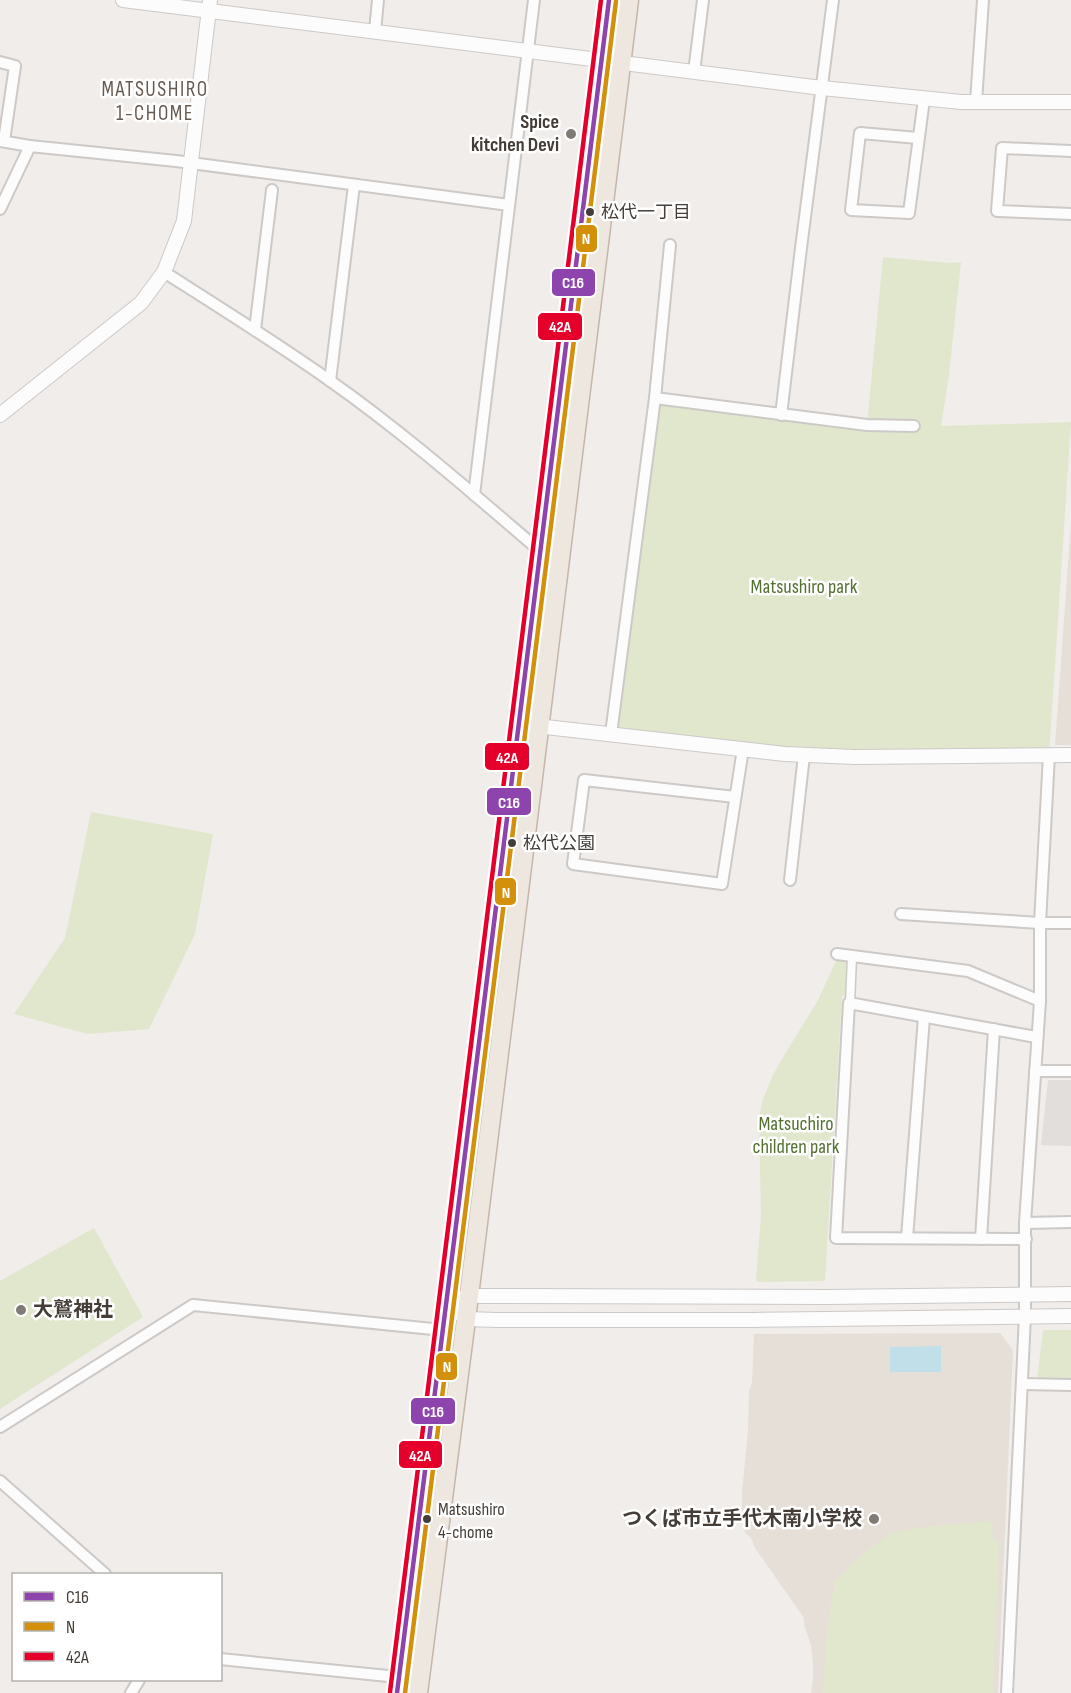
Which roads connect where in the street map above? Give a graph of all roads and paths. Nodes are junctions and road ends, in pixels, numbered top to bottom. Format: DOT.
graph roads {
  1 [pos="123,0"];
  2 [pos="378,0"];
  3 [pos="534,0"];
  4 [pos="609,0"];
  5 [pos="629,0"];
  6 [pos="703,0"];
  7 [pos="833,0"];
  8 [pos="983,0"];
  9 [pos="210,5"];
  10 [pos="375,31"];
  11 [pos="528,52"];
  12 [pos="601,60"];
  13 [pos="0,62"];
  14 [pos="622,63"];
  15 [pos="694,72"];
  16 [pos="822,88"];
  17 [pos="924,99"];
  18 [pos="976,102"];
  19 [pos="1071,102"];
  20 [pos="918,138"];
  21 [pos="2,141"];
  22 [pos="30,146"];
  23 [pos="1071,151"];
  24 [pos="189,164"];
  25 [pos="354,185"];
  26 [pos="272,190"];
  27 [pos="509,205"];
  28 [pos="0,209"];
  29 [pos="1071,213"];
  30 [pos="670,245"];
  31 [pos="164,272"];
  32 [pos="255,330"];
  33 [pos="330,381"];
  34 [pos="654,398"];
  35 [pos="781,415"];
  36 [pos="0,416"];
  37 [pos="914,426"];
  38 [pos="474,495"];
  39 [pos="539,550"];
  40 [pos="519,724"];
  41 [pos="540,726"];
  42 [pos="611,734"];
  43 [pos="743,749"];
  44 [pos="804,755"];
  45 [pos="1049,755"];
  46 [pos="1071,755"];
  47 [pos="735,797"];
  48 [pos="790,880"];
  49 [pos="901,914"];
  50 [pos="1040,923"];
  51 [pos="1071,923"];
  52 [pos="837,954"];
  53 [pos="852,957"];
  54 [pos="1040,1001"];
  55 [pos="850,1003"];
  56 [pos="924,1017"];
  57 [pos="994,1029"];
  58 [pos="1036,1037"];
  59 [pos="1035,1071"];
  60 [pos="1071,1071"];
  61 [pos="1026,1222"];
  62 [pos="1071,1222"];
  63 [pos="907,1238"];
  64 [pos="981,1239"];
  65 [pos="1026,1239"];
  66 [pos="1026,1294"];
  67 [pos="1071,1294"];
  68 [pos="469,1296"];
  69 [pos="447,1303"];
  70 [pos="1025,1316"];
  71 [pos="1071,1316"];
  72 [pos="466,1319"];
  73 [pos="443,1330"];
  74 [pos="1022,1384"];
  75 [pos="1071,1384"];
  76 [pos="0,1427"];
  77 [pos="0,1481"];
  78 [pos="103,1573"];
  79 [pos="222,1659"];
  80 [pos="398,1685"];
  81 [pos="418,1693"];
  82 [pos="1008,1693"];
  1 -- 9 [label="street"];
  2 -- 10 [label="street"];
  3 -- 11 [label="street"];
  4 -- 12 [label="highway"];
  5 -- 14 [label="highway"];
  6 -- 15 [label="street"];
  7 -- 16 [label="street"];
  8 -- 18 [label="street"];
  9 -- 10 [label="street"];
  9 -- 24 [label="street"];
  10 -- 11 [label="street"];
  11 -- 12 [label="street"];
  11 -- 27 [label="street"];
  12 -- 14 [label="street"];
  12 -- 39 [label="highway"];
  13 -- 21 [label="street"];
  14 -- 15 [label="street"];
  14 -- 41 [label="highway"];
  15 -- 16 [label="street"];
  16 -- 17 [label="street"];
  16 -- 35 [label="street"];
  17 -- 18 [label="street"];
  17 -- 20 [label="street"];
  18 -- 19 [label="street"];
  20 -- 20 [label="street"];
  21 -- 22 [label="street"];
  22 -- 24 [label="street"];
  22 -- 28 [label="street"];
  23 -- 29 [label="street"];
  24 -- 25 [label="street"];
  24 -- 31 [label="street"];
  25 -- 27 [label="street"];
  25 -- 33 [label="street"];
  26 -- 32 [label="street"];
  27 -- 38 [label="street"];
  30 -- 34 [label="street"];
  31 -- 32 [label="street"];
  31 -- 36 [label="street"];
  32 -- 33 [label="street"];
  33 -- 38 [label="street"];
  34 -- 35 [label="street"];
  34 -- 42 [label="street"];
  35 -- 37 [label="street"];
  38 -- 39 [label="street"];
  39 -- 40 [label="highway"];
  40 -- 41 [label="street"];
  40 -- 69 [label="highway"];
  41 -- 42 [label="street"];
  41 -- 68 [label="highway"];
  42 -- 43 [label="street"];
  43 -- 44 [label="street"];
  43 -- 47 [label="street"];
  44 -- 45 [label="street"];
  44 -- 48 [label="street"];
  45 -- 46 [label="street"];
  45 -- 50 [label="street"];
  47 -- 47 [label="street"];
  49 -- 50 [label="street"];
  50 -- 51 [label="street"];
  50 -- 54 [label="street"];
  52 -- 53 [label="street"];
  53 -- 54 [label="street"];
  53 -- 55 [label="street"];
  54 -- 58 [label="street"];
  55 -- 56 [label="street"];
  55 -- 63 [label="street"];
  56 -- 57 [label="street"];
  56 -- 63 [label="street"];
  57 -- 58 [label="street"];
  57 -- 64 [label="street"];
  58 -- 59 [label="street"];
  59 -- 60 [label="street"];
  59 -- 61 [label="street"];
  61 -- 62 [label="street"];
  61 -- 65 [label="street"];
  63 -- 64 [label="street"];
  64 -- 65 [label="street"];
  65 -- 66 [label="street"];
  66 -- 67 [label="street"];
  66 -- 68 [label="street"];
  66 -- 70 [label="street"];
  68 -- 69 [label="street"];
  68 -- 72 [label="highway"];
  69 -- 72 [label="street"];
  69 -- 73 [label="highway"];
  70 -- 71 [label="street"];
  70 -- 72 [label="street"];
  70 -- 74 [label="street"];
  72 -- 81 [label="highway"];
  73 -- 76 [label="street"];
  73 -- 80 [label="highway"];
  74 -- 75 [label="street"];
  74 -- 82 [label="street"];
  77 -- 78 [label="street"];
  79 -- 80 [label="street"];
}
